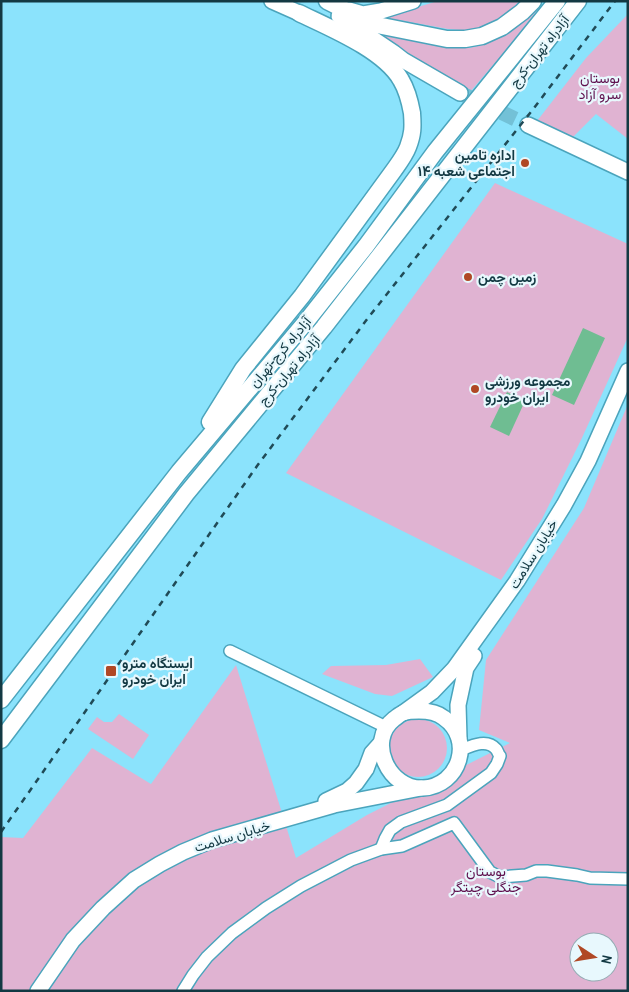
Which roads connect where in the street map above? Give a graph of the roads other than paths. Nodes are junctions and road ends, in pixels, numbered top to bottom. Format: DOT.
graph roads {
  1 [pos="272,1"];
  2 [pos="320,1"];
  3 [pos="327,1"];
  4 [pos="413,1"];
  5 [pos="533,1"];
  6 [pos="557,1"];
  7 [pos="578,1"];
  8 [pos="343,9"];
  9 [pos="299,13"];
  10 [pos="460,93"];
  11 [pos="528,126"];
  12 [pos="628,172"];
  13 [pos="628,371"];
  14 [pos="628,387"];
  15 [pos="179,472"];
  16 [pos="230,651"];
  17 [pos="1,700"];
  18 [pos="403,713"];
  19 [pos="386,727"];
  20 [pos="1,740"];
  21 [pos="381,743"];
  22 [pos="460,744"];
  23 [pos="421,788"];
  24 [pos="382,849"];
  25 [pos="628,879"];
  26 [pos="193,975"];
  27 [pos="35,988"];
  28 [pos="183,991"];
  29 [pos="193,991"];
  1 -- 9 [label="main road"];
  2 -- 10 [label="main road"];
  3 -- 8 [label="highway"];
  4 -- 8 [label="main road"];
  5 -- 8 [label="highway"];
  6 -- 15 [label="highway, آزادراه کرج-تهران"];
  7 -- 20 [label="highway, آزادراه تهران-کرج"];
  9 -- 15 [label="highway"];
  11 -- 12 [label="main road"];
  13 -- 18 [label="main road, خیابان سلامت"];
  14 -- 22 [label="main road, خیابان سلامت"];
  15 -- 17 [label="highway, آزادراه کرج-تهران"];
  16 -- 19 [label="street"];
  18 -- 19 [label="main road"];
  18 -- 22 [label="main road"];
  19 -- 21 [label="main road"];
  21 -- 23 [label="main road"];
  21 -- 27 [label="main road, خیابان سلامت"];
  22 -- 23 [label="main road"];
  22 -- 24 [label="street"];
  23 -- 27 [label="main road, خیابان سلامت"];
  24 -- 25 [label="street"];
  24 -- 26 [label="street"];
  26 -- 28 [label="street"];
  26 -- 29 [label="street"];
}
